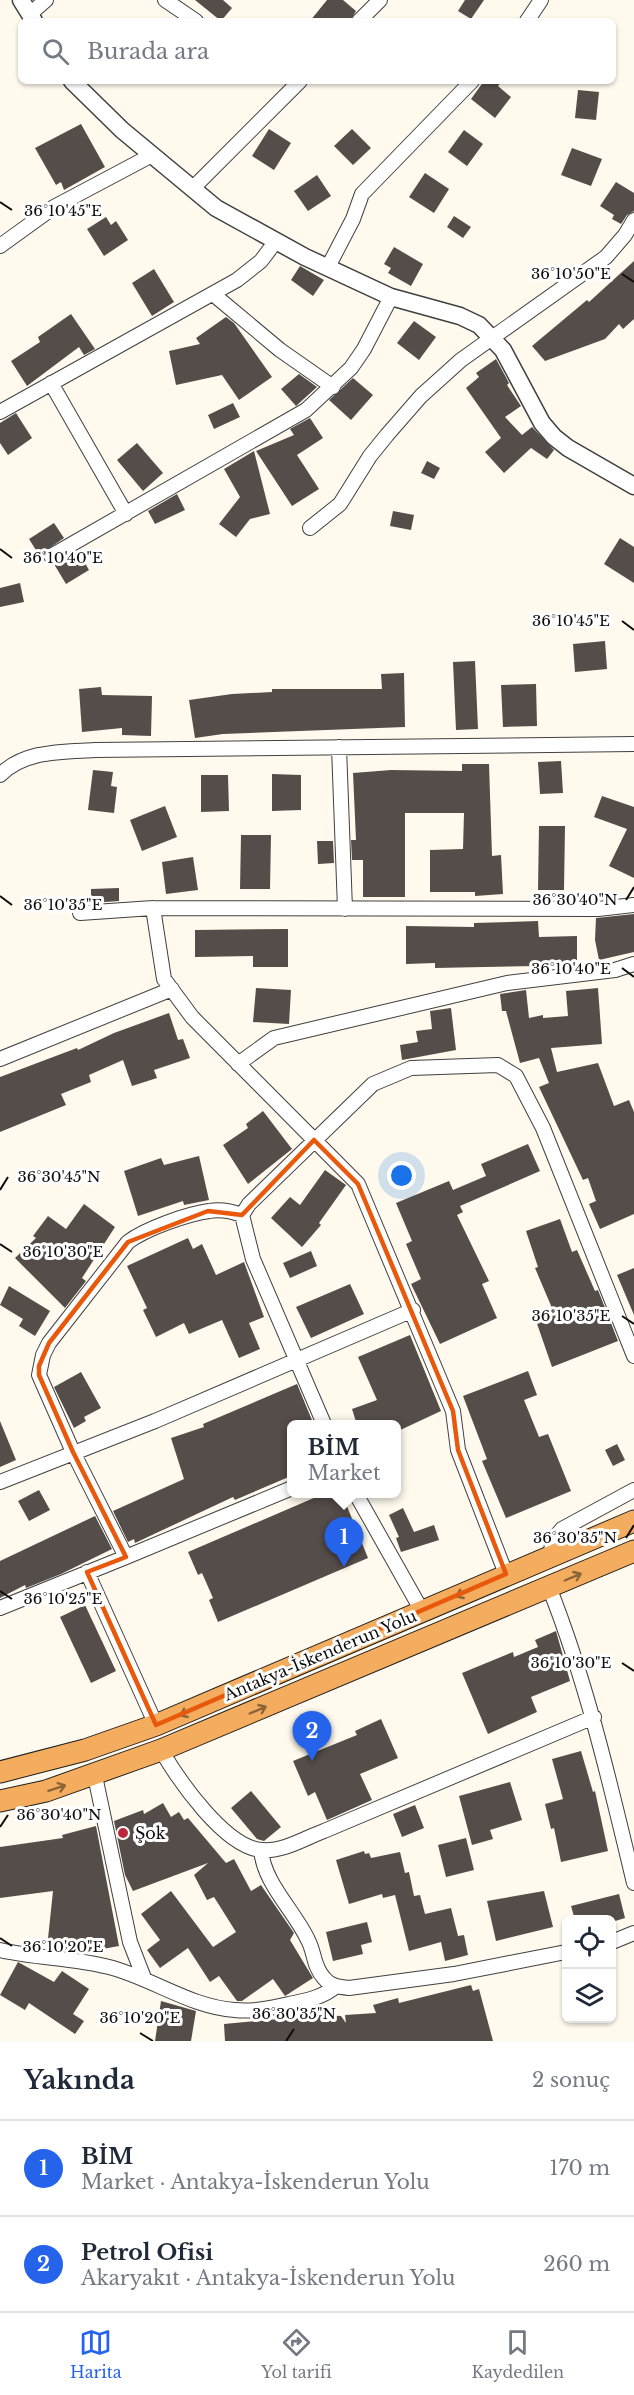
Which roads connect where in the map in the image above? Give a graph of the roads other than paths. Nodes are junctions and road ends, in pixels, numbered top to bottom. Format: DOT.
graph roads {
  1 [pos="46,0"];
  2 [pos="165,0"];
  3 [pos="380,0"];
  4 [pos="541,0"];
  5 [pos="28,12"];
  6 [pos="192,18"];
  7 [pos="362,18"];
  8 [pos="529,18"];
  9 [pos="75,84"];
  10 [pos="292,84"];
  11 [pos="468,84"];
  12 [pos="152,154"];
  13 [pos="193,188"];
  14 [pos="634,220"];
  15 [pos="276,242"];
  16 [pos="0,246"];
  17 [pos="328,267"];
  18 [pos="213,294"];
  19 [pos="391,297"];
  20 [pos="492,336"];
  21 [pos="51,383"];
  22 [pos="333,387"];
  23 [pos="0,412"];
  24 [pos="634,486"];
  25 [pos="126,514"];
  26 [pos="310,528"];
  27 [pos="51,556"];
  28 [pos="634,744"];
  29 [pos="339,747"];
  30 [pos="0,775"];
  31 [pos="634,905"];
  32 [pos="153,908"];
  33 [pos="345,909"];
  34 [pos="80,913"];
  35 [pos="634,964"];
  36 [pos="172,989"];
  37 [pos="0,1059"];
  38 [pos="238,1064"];
  39 [pos="314,1140"];
  40 [pos="242,1215"];
  41 [pos="413,1311"];
  42 [pos="634,1356"];
  43 [pos="296,1359"];
  44 [pos="322,1420"];
  45 [pos="73,1452"];
  46 [pos="0,1482"];
  47 [pos="287,1490"];
  48 [pos="634,1490"];
  49 [pos="358,1498"];
  50 [pos="629,1522"];
  51 [pos="633,1552"];
  52 [pos="550,1556"];
  53 [pos="126,1557"];
  54 [pos="87,1572"];
  55 [pos="506,1574"];
  56 [pos="549,1587"];
  57 [pos="0,1608"];
  58 [pos="422,1611"];
  59 [pos="594,1717"];
  60 [pos="156,1725"];
  61 [pos="161,1750"];
  62 [pos="0,1772"];
  63 [pos="94,1776"];
  64 [pos="0,1802"];
  65 [pos="261,1850"];
  66 [pos="634,1883"];
  67 [pos="634,1933"];
  68 [pos="616,1940"];
  69 [pos="0,1950"];
  70 [pos="562,1953"];
  71 [pos="144,1978"];
  72 [pos="336,1986"];
  1 -- 5 [label="street"];
  2 -- 6 [label="street"];
  3 -- 7 [label="street"];
  4 -- 8 [label="street"];
  9 -- 12 [label="street"];
  10 -- 13 [label="street"];
  11 -- 17 [label="street"];
  12 -- 13 [label="street"];
  12 -- 16 [label="street"];
  13 -- 15 [label="street"];
  14 -- 20 [label="street"];
  15 -- 17 [label="street"];
  15 -- 18 [label="street"];
  17 -- 19 [label="street"];
  18 -- 21 [label="street"];
  18 -- 22 [label="street"];
  19 -- 20 [label="street"];
  19 -- 22 [label="street"];
  20 -- 24 [label="street"];
  20 -- 26 [label="street"];
  21 -- 23 [label="street"];
  21 -- 25 [label="street"];
  22 -- 25 [label="street"];
  25 -- 27 [label="street"];
  28 -- 29 [label="street"];
  29 -- 30 [label="street"];
  29 -- 33 [label="street"];
  31 -- 33 [label="street"];
  32 -- 33 [label="street"];
  32 -- 34 [label="street"];
  32 -- 36 [label="street"];
  35 -- 38 [label="street"];
  36 -- 37 [label="street"];
  36 -- 38 [label="street"];
  38 -- 39 [label="street"];
  39 -- 40 [label="street"];
  39 -- 41 [label="street"];
  39 -- 42 [label="street"];
  40 -- 43 [label="street"];
  40 -- 45 [label="street"];
  41 -- 43 [label="street"];
  41 -- 55 [label="street"];
  43 -- 44 [label="street"];
  43 -- 45 [label="street"];
  45 -- 46 [label="street"];
  45 -- 53 [label="street"];
  47 -- 53 [label="street"];
  48 -- 52 [label="street"];
  49 -- 58 [label="street"];
  50 -- 52 [label="highway, Antakya-İskenderun Yolu"];
  56 -- 51 [label="highway, Antakya-İskenderun Yolu, one-way"];
  52 -- 55 [label="highway, Antakya-İskenderun Yolu"];
  53 -- 54 [label="street"];
  54 -- 57 [label="street"];
  54 -- 60 [label="street"];
  55 -- 58 [label="highway, Antakya-İskenderun Yolu, one-way"];
  56 -- 59 [label="street"];
  61 -- 56 [label="highway, Antakya-İskenderun Yolu, one-way"];
  58 -- 60 [label="highway, Antakya-İskenderun Yolu, one-way"];
  59 -- 65 [label="street"];
  59 -- 66 [label="street"];
  60 -- 62 [label="highway, Antakya-İskenderun Yolu"];
  61 -- 63 [label="highway, Antakya-İskenderun Yolu"];
  61 -- 65 [label="street"];
  64 -- 63 [label="highway, Antakya-İskenderun Yolu, one-way"];
  63 -- 71 [label="street"];
  65 -- 72 [label="street"];
  67 -- 68 [label="street"];
  69 -- 71 [label="street"];
  70 -- 72 [label="street"];
  71 -- 72 [label="street"];
}
